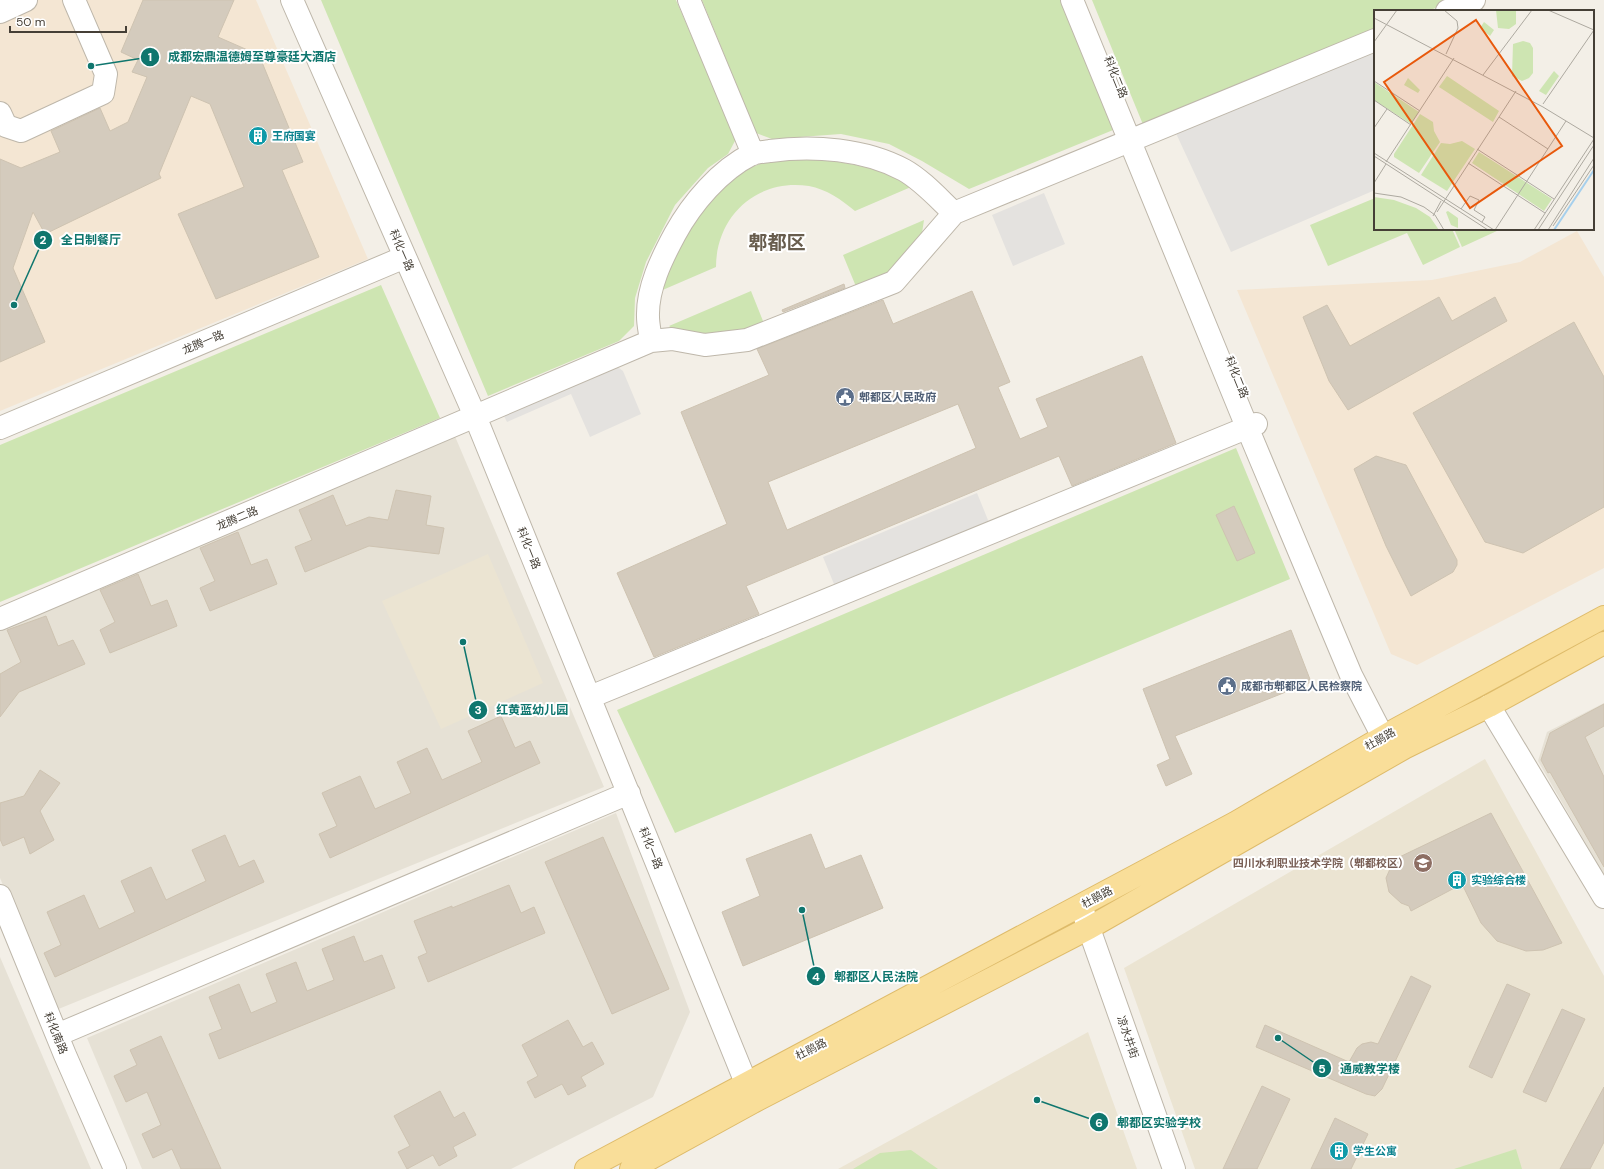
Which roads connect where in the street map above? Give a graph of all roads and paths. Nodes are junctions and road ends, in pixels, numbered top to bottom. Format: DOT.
graph roads {
  1 [pos="26,0"];
  2 [pos="74,0"];
  3 [pos="292,0"];
  4 [pos="689,0"];
  5 [pos="1072,0"];
  6 [pos="1085,0"];
  7 [pos="1474,0"];
  8 [pos="1449,10"];
  9 [pos="0,12"];
  10 [pos="1374,40"];
  11 [pos="0,113"];
  12 [pos="1135,138"];
  13 [pos="753,154"];
  14 [pos="954,213"];
  15 [pos="405,257"];
  16 [pos="651,341"];
  17 [pos="475,416"];
  18 [pos="1252,426"];
  19 [pos="0,428"];
  20 [pos="1604,617"];
  21 [pos="0,620"];
  22 [pos="1604,643"];
  23 [pos="590,697"];
  24 [pos="1489,706"];
  25 [pos="1394,738"];
  26 [pos="629,793"];
  27 [pos="0,896"];
  28 [pos="1604,897"];
  29 [pos="1081,906"];
  30 [pos="1089,928"];
  31 [pos="57,1035"];
  32 [pos="750,1092"];
  33 [pos="115,1169"];
  34 [pos="586,1169"];
  35 [pos="631,1169"];
  36 [pos="1174,1169"];
  1 -- 9 [label="street"];
  2 -- 11 [label="street"];
  3 -- 15 [label="street, 科化一路"];
  4 -- 13 [label="street"];
  5 -- 12 [label="street"];
  6 -- 12 [label="street, 科化二路"];
  7 -- 8 [label="street"];
  10 -- 12 [label="street"];
  12 -- 14 [label="street"];
  12 -- 18 [label="street, 科化二路"];
  13 -- 14 [label="street"];
  13 -- 16 [label="street"];
  14 -- 16 [label="street, 龙腾二路"];
  15 -- 17 [label="street, 科化一路"];
  15 -- 19 [label="street, 龙腾一路"];
  16 -- 17 [label="street, 龙腾二路"];
  17 -- 21 [label="street, 龙腾二路"];
  17 -- 23 [label="street, 科化一路"];
  18 -- 23 [label="street"];
  18 -- 25 [label="street, 科化二路"];
  20 -- 25 [label="main road, 杜鹃路"];
  22 -- 24 [label="main road, 杜鹃路"];
  23 -- 26 [label="street, 科化一路"];
  24 -- 25 [label="main road, 杜鹃路"];
  24 -- 28 [label="street"];
  25 -- 29 [label="main road, 杜鹃路"];
  25 -- 30 [label="main road, 杜鹃路"];
  26 -- 31 [label="street"];
  26 -- 32 [label="street, 科化一路"];
  27 -- 31 [label="street, 科化南路"];
  29 -- 30 [label="street, 凉水井街"];
  29 -- 32 [label="main road, 杜鹃路"];
  30 -- 32 [label="main road, 杜鹃路"];
  30 -- 36 [label="street, 凉水井街"];
  31 -- 33 [label="street, 科化南路"];
  32 -- 34 [label="main road, 杜鹃路"];
  32 -- 35 [label="main road, 杜鹃路"];
}
